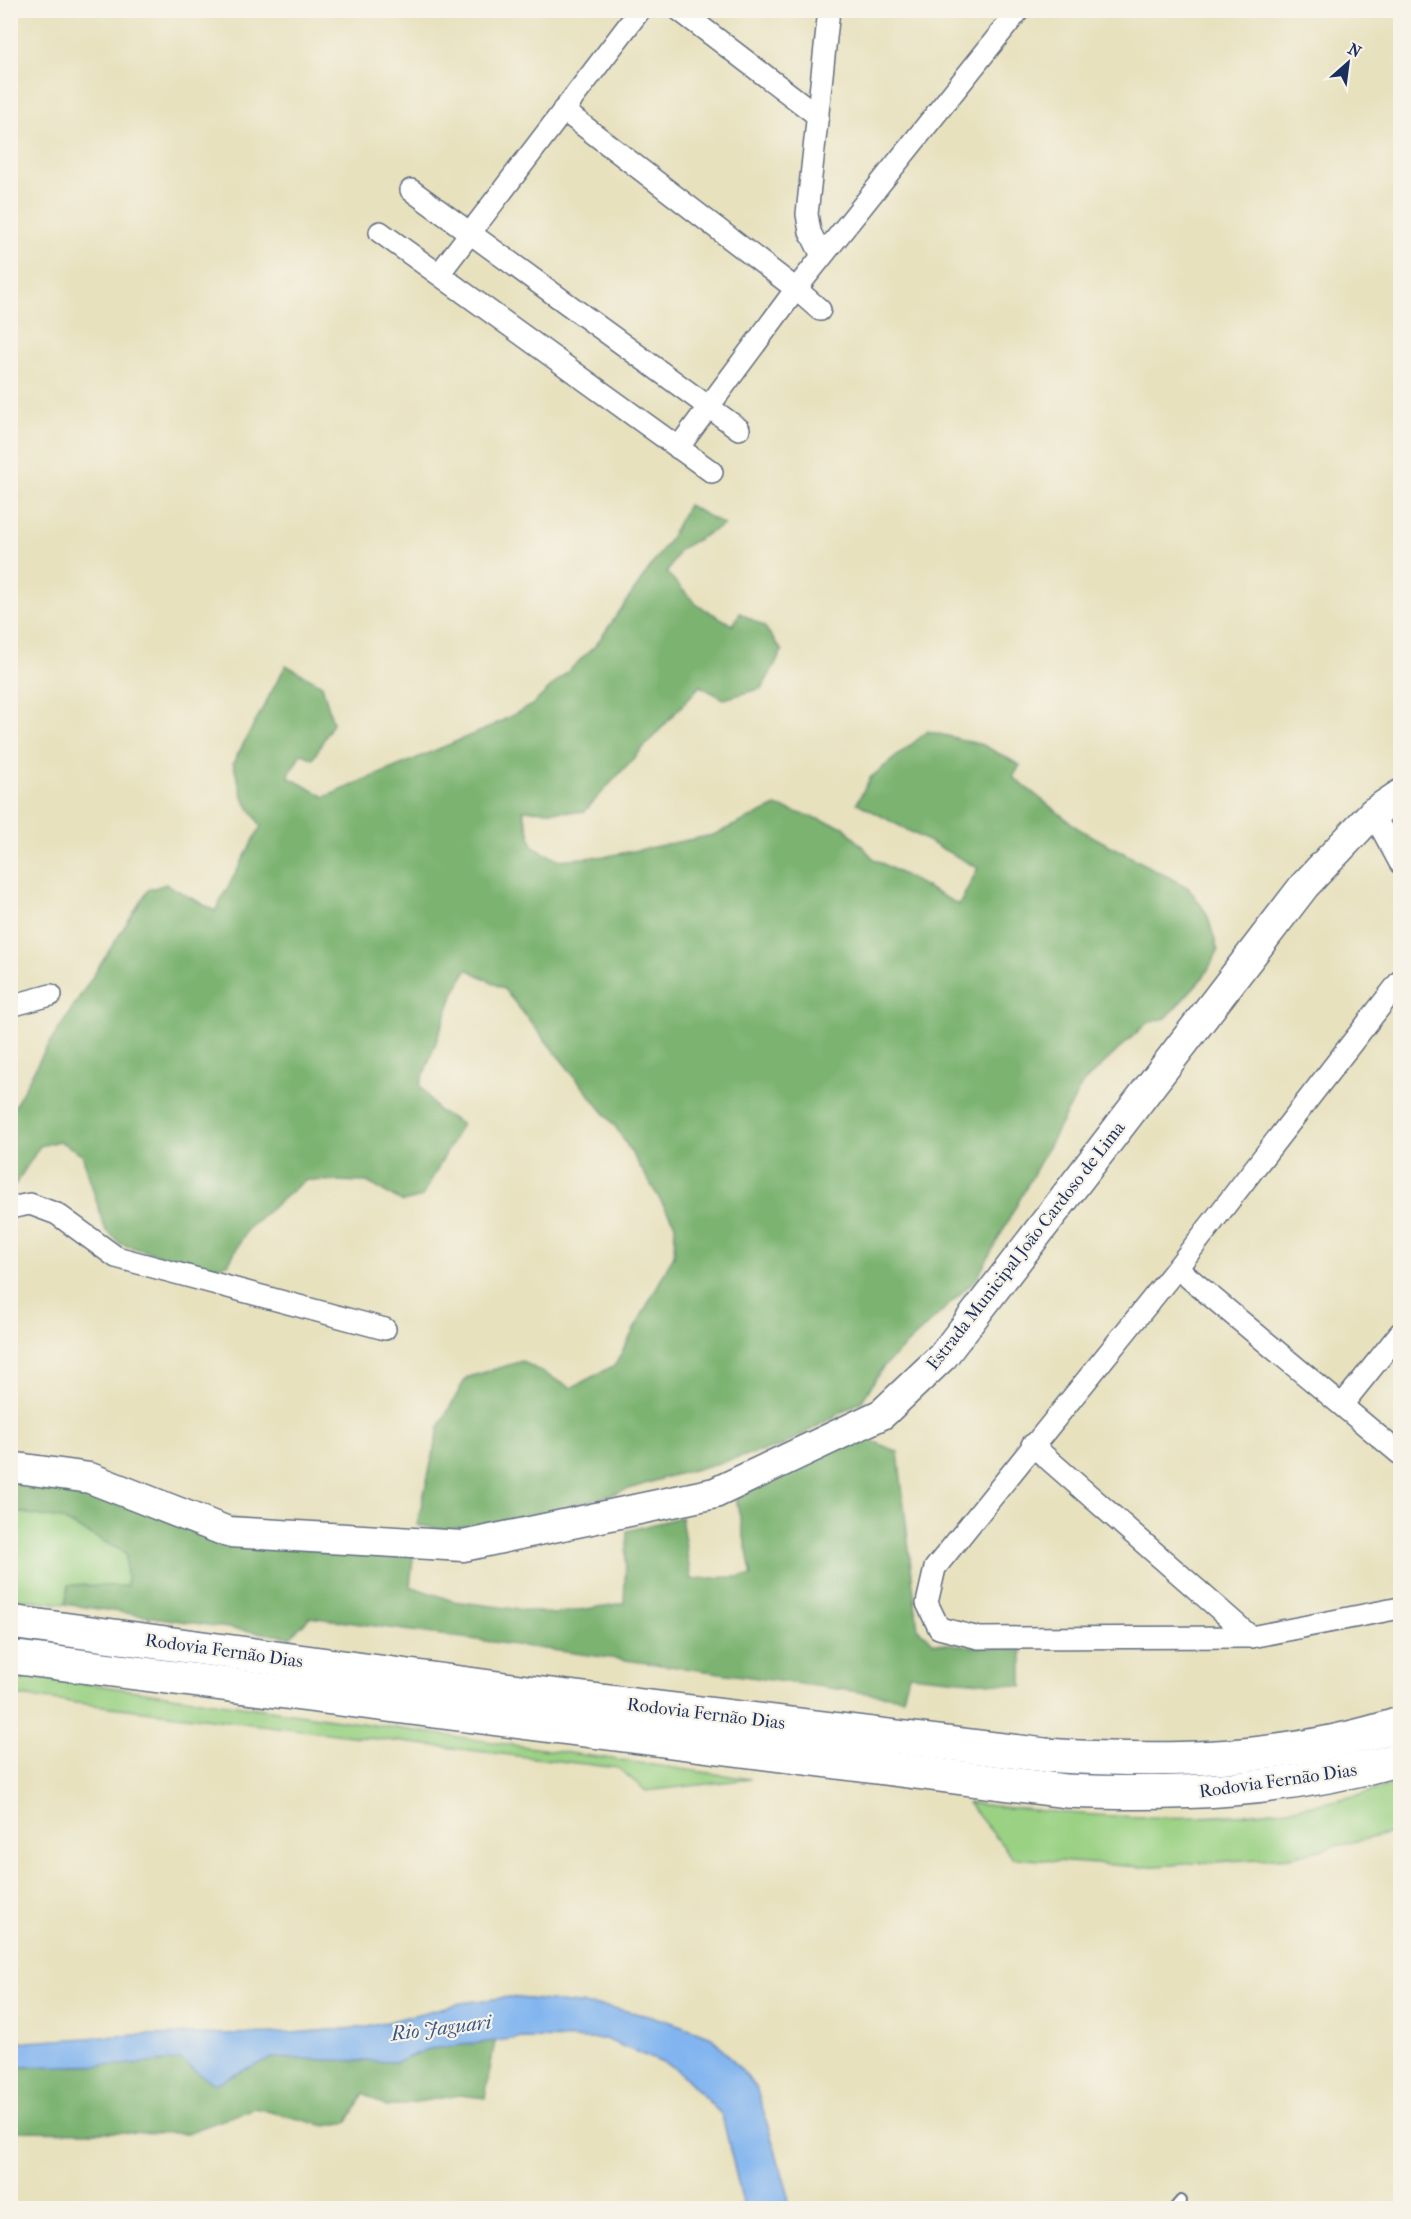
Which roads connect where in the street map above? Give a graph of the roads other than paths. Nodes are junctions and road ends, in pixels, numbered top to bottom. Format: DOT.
graph roads {
  1 [pos="640,10"];
  2 [pos="679,10"];
  3 [pos="829,10"];
  4 [pos="1019,10"];
  5 [pos="563,110"];
  6 [pos="818,116"];
  7 [pos="411,190"];
  8 [pos="380,232"];
  9 [pos="469,232"];
  10 [pos="822,256"];
  11 [pos="439,274"];
  12 [pos="796,289"];
  13 [pos="820,310"];
  14 [pos="709,407"];
  15 [pos="738,429"];
  16 [pos="678,448"];
  17 [pos="712,472"];
  18 [pos="1392,804"];
  19 [pos="1401,863"];
  20 [pos="1398,989"];
  21 [pos="51,995"];
  22 [pos="10,1006"];
  23 [pos="10,1208"];
  24 [pos="1177,1268"];
  25 [pos="386,1329"];
  26 [pos="1401,1333"];
  27 [pos="1342,1405"];
  28 [pos="1032,1445"];
  29 [pos="1401,1454"];
  30 [pos="10,1467"];
  31 [pos="1401,1608"];
  32 [pos="10,1622"];
  33 [pos="1251,1637"];
  34 [pos="10,1657"];
  35 [pos="1401,1724"];
  36 [pos="1401,1759"];
  1 -- 5 [label="street"];
  2 -- 6 [label="street"];
  3 -- 6 [label="street"];
  4 -- 10 [label="street"];
  5 -- 9 [label="street"];
  5 -- 12 [label="street"];
  6 -- 10 [label="street"];
  7 -- 9 [label="street"];
  8 -- 11 [label="street"];
  9 -- 11 [label="street"];
  9 -- 14 [label="street"];
  10 -- 12 [label="street"];
  11 -- 16 [label="street"];
  12 -- 13 [label="street"];
  12 -- 14 [label="street"];
  14 -- 15 [label="street"];
  14 -- 16 [label="street"];
  16 -- 17 [label="street"];
  18 -- 19 [label="street"];
  18 -- 30 [label="street, Estrada Municipal João Cardoso de Lima"];
  20 -- 24 [label="street"];
  21 -- 22 [label="street"];
  23 -- 25 [label="street"];
  24 -- 27 [label="street"];
  24 -- 28 [label="street"];
  26 -- 27 [label="street"];
  27 -- 29 [label="street"];
  28 -- 33 [label="street"];
  28 -- 33 [label="street"];
  31 -- 33 [label="street"];
  32 -- 35 [label="highway, Rodovia Fernão Dias"];
  34 -- 36 [label="highway, Rodovia Fernão Dias"];
}
